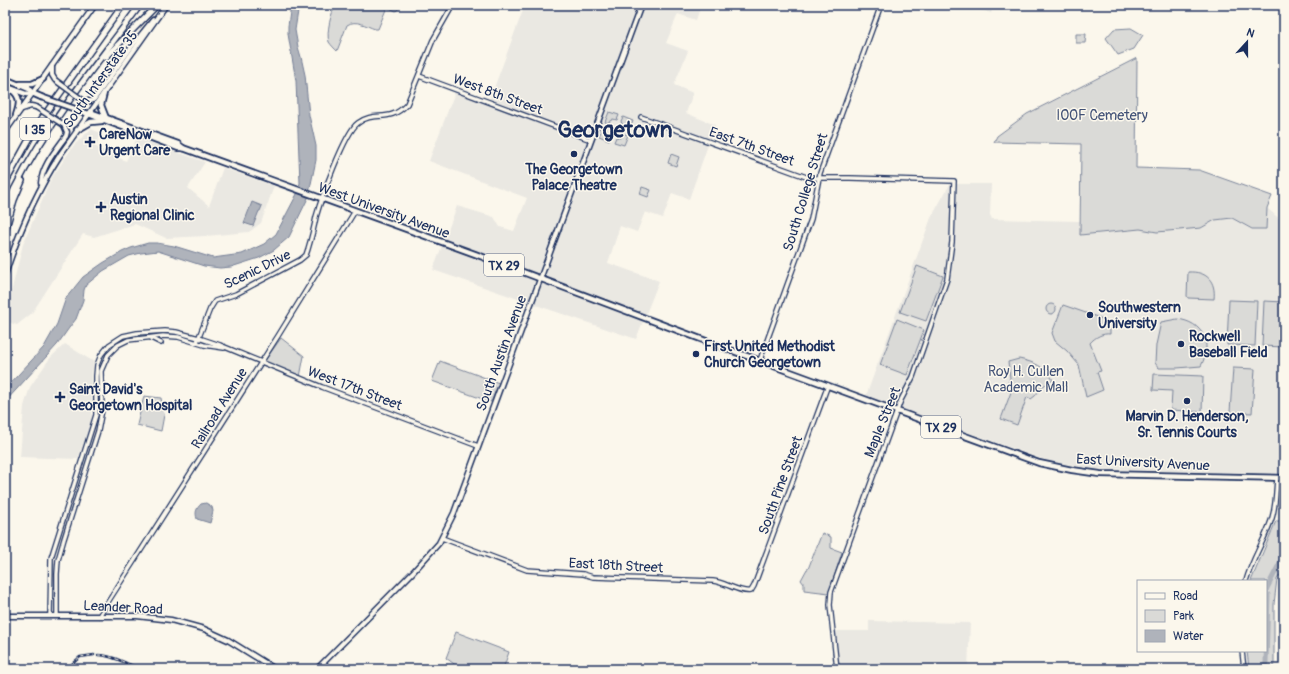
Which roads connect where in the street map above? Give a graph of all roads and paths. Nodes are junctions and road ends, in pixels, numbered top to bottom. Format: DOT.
graph roads {
  1 [pos="95,5"];
  2 [pos="119,5"];
  3 [pos="123,5"];
  4 [pos="140,5"];
  5 [pos="158,5"];
  6 [pos="166,5"];
  7 [pos="453,5"];
  8 [pos="641,5"];
  9 [pos="872,5"];
  10 [pos="881,6"];
  11 [pos="52,65"];
  12 [pos="96,66"];
  13 [pos="419,76"];
  14 [pos="71,78"];
  15 [pos="5,79"];
  16 [pos="43,79"];
  17 [pos="13,83"];
  18 [pos="6,86"];
  19 [pos="32,93"];
  20 [pos="104,93"];
  21 [pos="17,113"];
  22 [pos="89,114"];
  23 [pos="641,117"];
  24 [pos="106,120"];
  25 [pos="77,130"];
  26 [pos="5,132"];
  27 [pos="45,136"];
  28 [pos="591,140"];
  29 [pos="819,177"];
  30 [pos="954,181"];
  31 [pos="5,183"];
  32 [pos="40,186"];
  33 [pos="323,199"];
  34 [pos="5,209"];
  35 [pos="355,211"];
  36 [pos="5,231"];
  37 [pos="5,275"];
  38 [pos="540,279"];
  39 [pos="577,292"];
  40 [pos="148,337"];
  41 [pos="198,340"];
  42 [pos="161,343"];
  43 [pos="760,360"];
  44 [pos="261,363"];
  45 [pos="828,385"];
  46 [pos="96,409"];
  47 [pos="102,410"];
  48 [pos="897,411"];
  49 [pos="92,429"];
  50 [pos="98,431"];
  51 [pos="478,446"];
  52 [pos="83,457"];
  53 [pos="89,459"];
  54 [pos="1277,478"];
  55 [pos="1284,478"];
  56 [pos="73,487"];
  57 [pos="80,489"];
  58 [pos="60,529"];
  59 [pos="66,531"];
  60 [pos="442,538"];
  61 [pos="51,558"];
  62 [pos="58,560"];
  63 [pos="1246,580"];
  64 [pos="751,591"];
  65 [pos="50,615"];
  66 [pos="57,615"];
  67 [pos="5,616"];
  68 [pos="99,616"];
  69 [pos="1242,652"];
  70 [pos="276,669"];
  71 [pos="317,669"];
  72 [pos="837,669"];
  73 [pos="1244,669"];
  1 -- 11 [label="main road"];
  2 -- 14 [label="highway"];
  3 -- 14 [label="highway, I 35"];
  4 -- 12 [label="highway, I 35"];
  5 -- 12 [label="highway"];
  6 -- 11 [label="main road, bridge"];
  6 -- 20 [label="main road, South Interstate 35"];
  7 -- 13 [label="street, Scenic Drive"];
  8 -- 28 [label="main road, South Austin Avenue"];
  9 -- 10 [label="street"];
  10 -- 29 [label="street, South College Street"];
  11 -- 16 [label="main road"];
  12 -- 27 [label="highway, I 35"];
  13 -- 28 [label="street, West 8th Street"];
  13 -- 33 [label="street, Scenic Drive"];
  14 -- 31 [label="highway, I 35"];
  15 -- 17 [label="main road, West University Avenue / TX 29"];
  16 -- 17 [label="main road"];
  16 -- 19 [label="main road"];
  17 -- 19 [label="main road, West University Avenue / TX 29"];
  18 -- 19 [label="main road, West University Avenue / TX 29"];
  18 -- 21 [label="main road"];
  19 -- 21 [label="main road"];
  19 -- 22 [label="main road, West University Avenue / TX 29, bridge"];
  20 -- 22 [label="main road, South Interstate 35"];
  20 -- 24 [label="main road"];
  21 -- 26 [label="main road"];
  21 -- 32 [label="main road, bridge"];
  22 -- 24 [label="main road, West University Avenue / TX 29"];
  22 -- 25 [label="main road, South Interstate 35"];
  23 -- 29 [label="street, East 7th Street"];
  24 -- 25 [label="main road"];
  24 -- 33 [label="main road, West University Avenue / TX 29"];
  25 -- 32 [label="main road, South Interstate 35"];
  27 -- 34 [label="highway, I 35"];
  27 -- 36 [label="highway"];
  28 -- 38 [label="main road, South Austin Avenue"];
  29 -- 30 [label="street, East 7th Street"];
  29 -- 43 [label="street, South College Street"];
  30 -- 48 [label="street, Maple Street"];
  32 -- 37 [label="main road, South Interstate 35"];
  33 -- 35 [label="main road, West University Avenue / TX 29"];
  33 -- 41 [label="street, Scenic Drive"];
  35 -- 38 [label="main road, West University Avenue / TX 29"];
  35 -- 44 [label="street, Railroad Avenue"];
  38 -- 39 [label="main road, West University Avenue / TX 29"];
  38 -- 51 [label="main road, South Austin Avenue"];
  39 -- 43 [label="main road, East University Avenue / TX 29"];
  40 -- 41 [label="street"];
  40 -- 42 [label="street"];
  40 -- 47 [label="street"];
  41 -- 44 [label="street, West 17th Street"];
  41 -- 46 [label="street"];
  43 -- 45 [label="main road, East University Avenue / TX 29"];
  44 -- 51 [label="street, West 17th Street"];
  44 -- 68 [label="street, Railroad Avenue"];
  45 -- 48 [label="main road, East University Avenue / TX 29"];
  45 -- 64 [label="street, South Pine Street"];
  46 -- 47 [label="street"];
  46 -- 49 [label="street"];
  47 -- 50 [label="street"];
  48 -- 54 [label="main road, East University Avenue / TX 29"];
  48 -- 72 [label="street, Maple Street"];
  49 -- 50 [label="street"];
  49 -- 52 [label="street"];
  50 -- 53 [label="street"];
  51 -- 60 [label="main road, South Austin Avenue"];
  52 -- 53 [label="street"];
  52 -- 56 [label="street"];
  53 -- 57 [label="street"];
  54 -- 55 [label="main road, East University Avenue / TX 29"];
  54 -- 63 [label="street"];
  56 -- 57 [label="street"];
  56 -- 58 [label="street"];
  57 -- 59 [label="street"];
  58 -- 59 [label="street"];
  58 -- 61 [label="street"];
  59 -- 62 [label="street"];
  60 -- 64 [label="street, East 18th Street"];
  60 -- 71 [label="main road, South Austin Avenue"];
  61 -- 62 [label="street"];
  61 -- 65 [label="street"];
  62 -- 66 [label="street"];
  65 -- 66 [label="main road, Leander Road"];
  65 -- 67 [label="main road, Leander Road"];
  66 -- 68 [label="main road, Leander Road"];
  68 -- 70 [label="main road, Leander Road"];
  69 -- 73 [label="street"];
}
